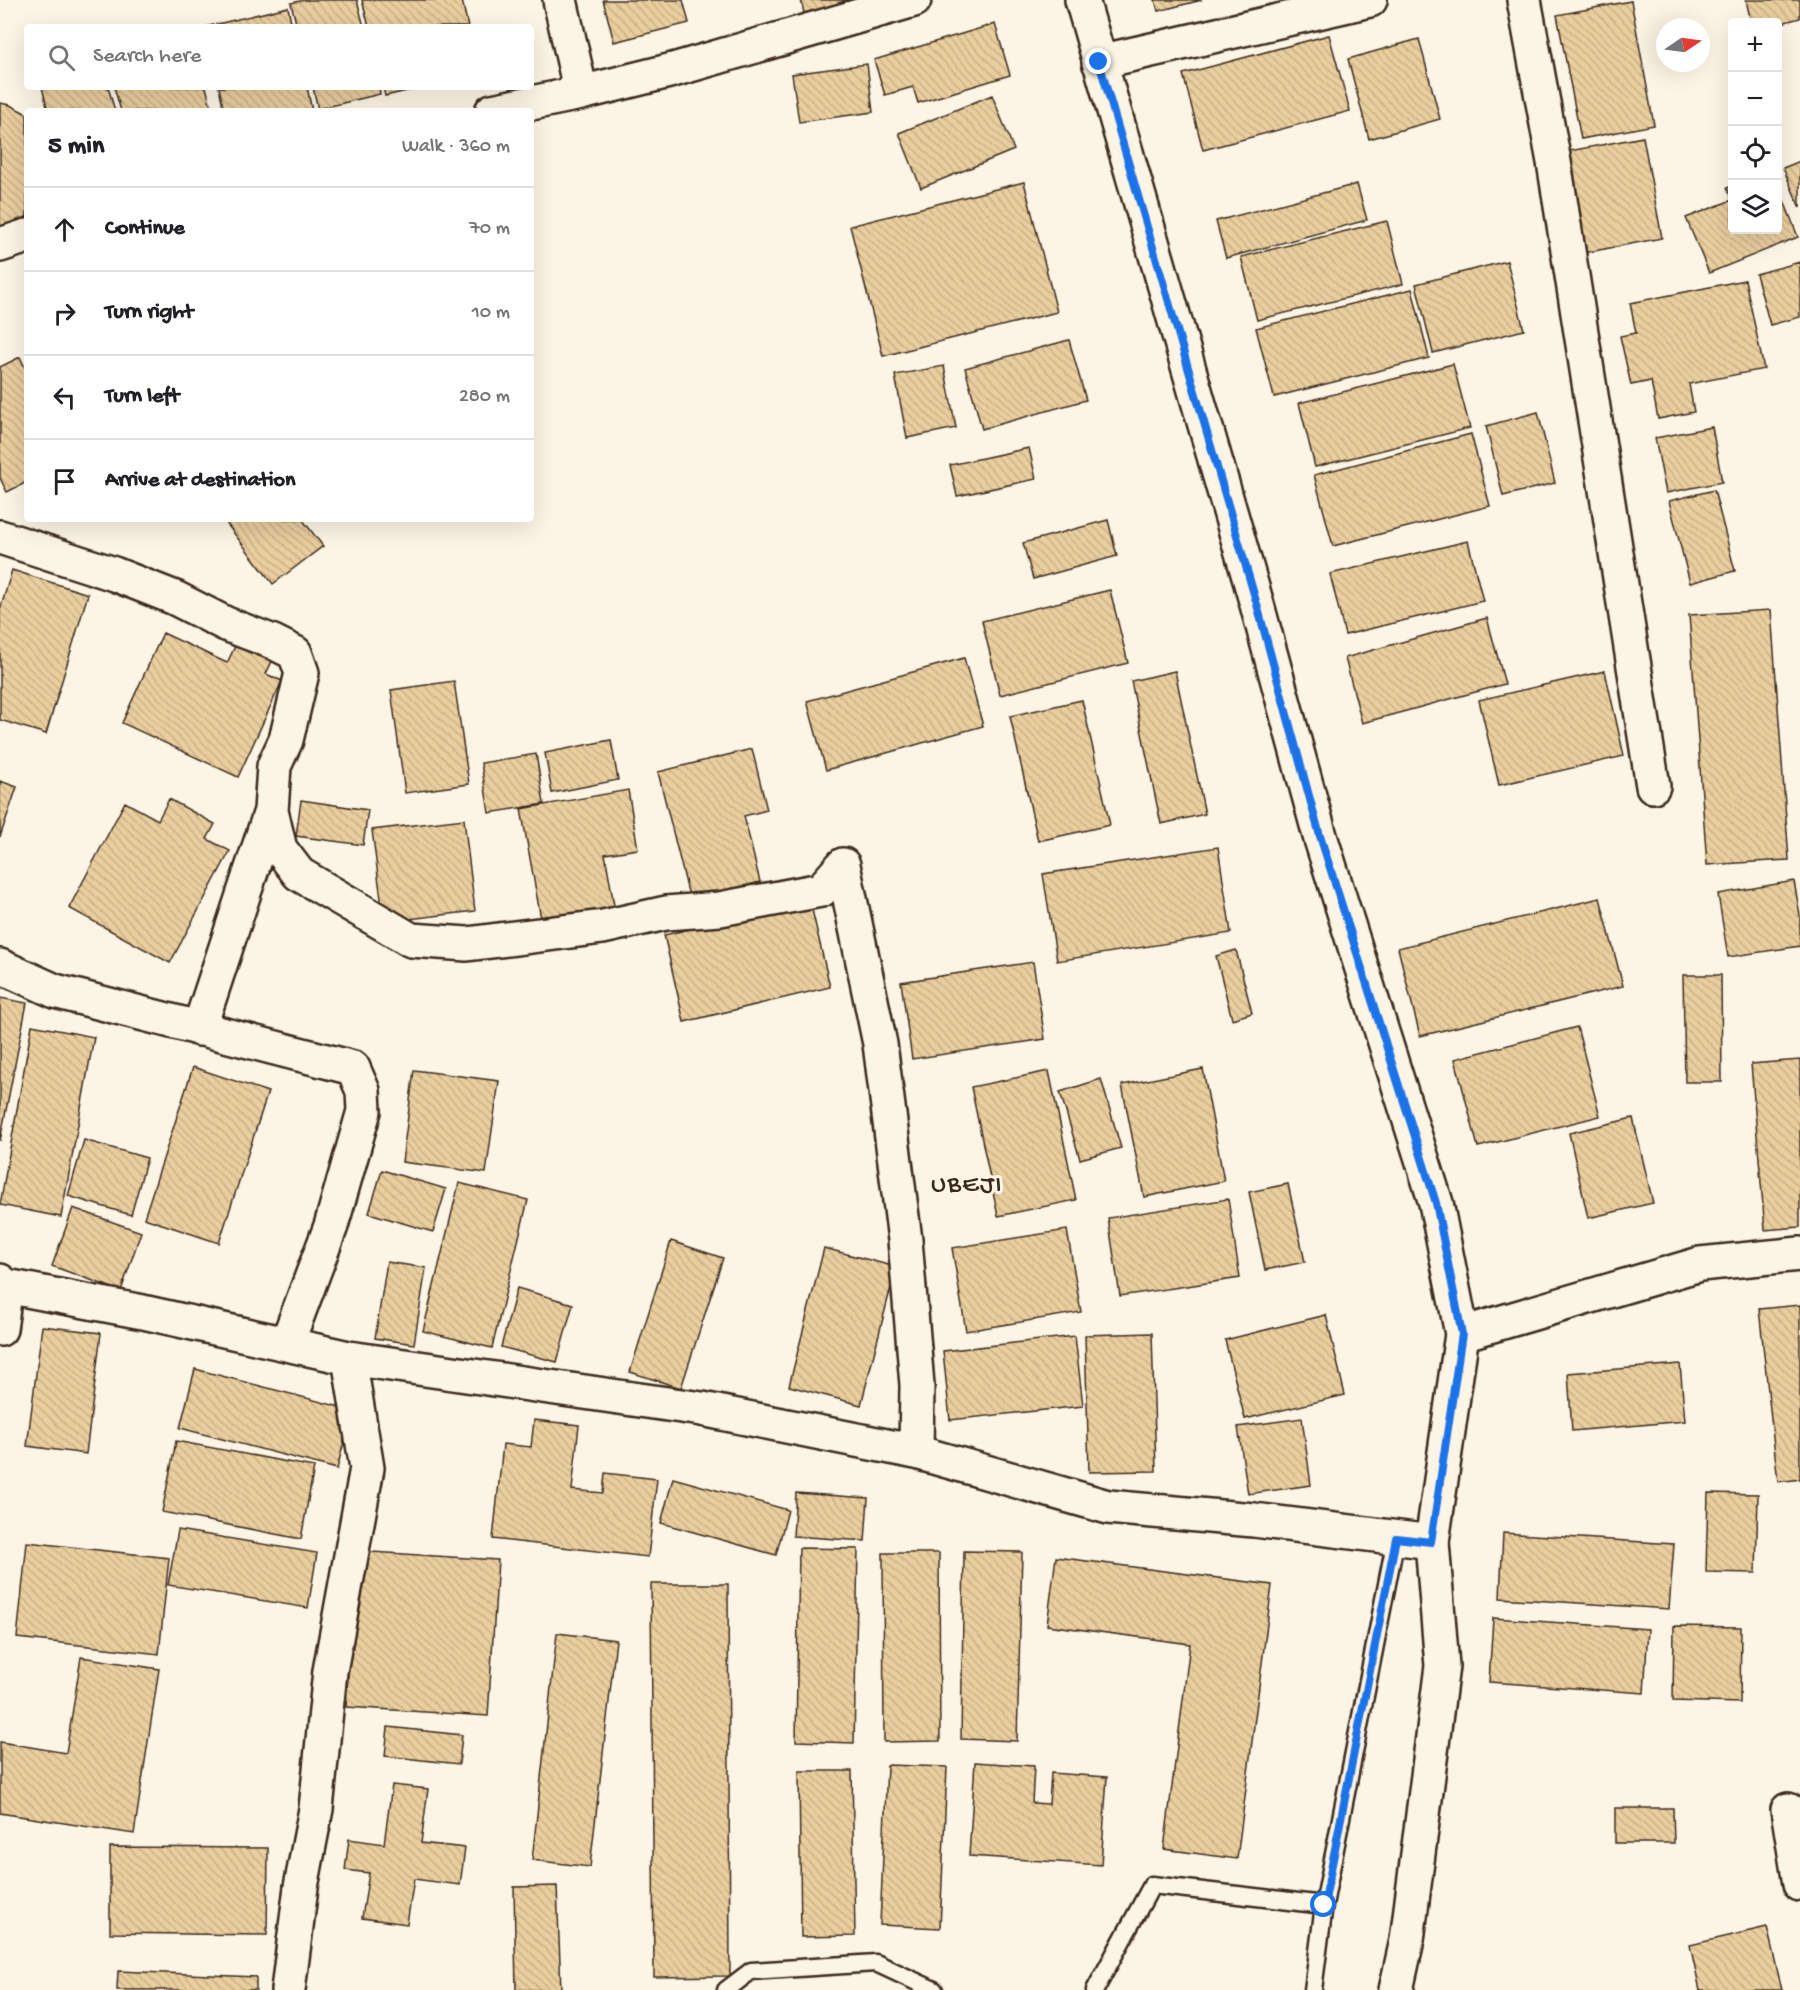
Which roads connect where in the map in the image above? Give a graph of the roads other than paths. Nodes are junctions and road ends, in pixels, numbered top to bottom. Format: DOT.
graph roads {
  1 [pos="560,0"];
  2 [pos="914,0"];
  3 [pos="1082,0"];
  4 [pos="1370,0"];
  5 [pos="1524,0"];
  6 [pos="1099,62"];
  7 [pos="581,93"];
  8 [pos="507,108"];
  9 [pos="24,237"];
  10 [pos="0,245"];
  11 [pos="0,537"];
  12 [pos="1653,786"];
  13 [pos="271,811"];
  14 [pos="0,966"];
  15 [pos="199,1029"];
  16 [pos="1800,1254"];
  17 [pos="3,1283"];
  18 [pos="0,1329"];
  19 [pos="1462,1334"];
  20 [pos="287,1342"];
  21 [pos="349,1358"];
  22 [pos="916,1452"];
  23 [pos="1396,1538"];
  24 [pos="1431,1542"];
  25 [pos="1788,1810"];
  26 [pos="1800,1884"];
  27 [pos="1324,1905"];
  28 [pos="288,1990"];
  29 [pos="726,1990"];
  30 [pos="934,1990"];
  31 [pos="1095,1990"];
  32 [pos="1313,1990"];
  33 [pos="1396,1990"];
  1 -- 7 [label="street"];
  2 -- 7 [label="street"];
  3 -- 6 [label="street"];
  4 -- 6 [label="street"];
  5 -- 12 [label="street"];
  6 -- 19 [label="street"];
  7 -- 8 [label="street"];
  9 -- 10 [label="street"];
  11 -- 13 [label="street"];
  13 -- 15 [label="street"];
  13 -- 22 [label="street"];
  14 -- 15 [label="street"];
  15 -- 20 [label="street"];
  16 -- 19 [label="street"];
  17 -- 18 [label="street"];
  17 -- 20 [label="street"];
  19 -- 24 [label="street"];
  20 -- 21 [label="street"];
  21 -- 22 [label="street"];
  21 -- 28 [label="street"];
  22 -- 23 [label="street"];
  23 -- 24 [label="street"];
  23 -- 27 [label="lane"];
  24 -- 33 [label="street"];
  25 -- 26 [label="street"];
  27 -- 31 [label="lane"];
  27 -- 32 [label="lane"];
  29 -- 30 [label="lane"];
}
